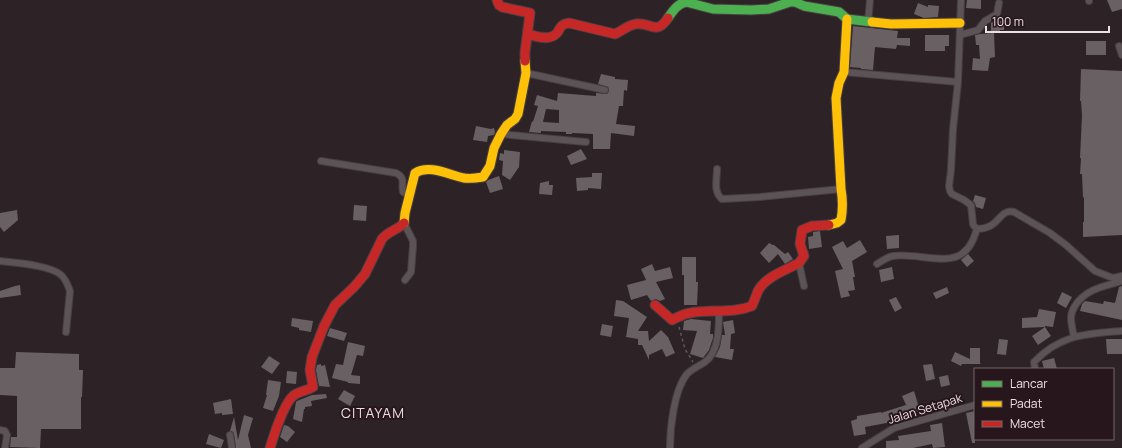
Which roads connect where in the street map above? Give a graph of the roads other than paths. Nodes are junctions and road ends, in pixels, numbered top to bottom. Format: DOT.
graph roads {
  1 [pos="497,0"];
  2 [pos="870,0"];
  3 [pos="961,0"];
  4 [pos="999,3"];
  5 [pos="847,19"];
  6 [pos="868,22"];
  7 [pos="960,22"];
  8 [pos="528,34"];
  9 [pos="960,35"];
  10 [pos="1119,46"];
  11 [pos="1122,55"];
  12 [pos="844,72"];
  13 [pos="526,73"];
  14 [pos="958,82"];
  15 [pos="604,90"];
  16 [pos="501,134"];
  17 [pos="586,142"];
  18 [pos="320,161"];
  19 [pos="717,169"];
  20 [pos="841,189"];
  21 [pos="409,195"];
  22 [pos="404,223"];
  23 [pos="977,229"];
  24 [pos="0,261"];
  25 [pos="799,263"];
  26 [pos="877,264"];
  27 [pos="1122,276"];
  28 [pos="405,280"];
  29 [pos="1122,281"];
  30 [pos="804,286"];
  31 [pos="655,305"];
  32 [pos="719,311"];
  33 [pos="1122,331"];
  34 [pos="66,332"];
  35 [pos="1074,337"];
  36 [pos="1035,368"];
  37 [pos="974,405"];
  38 [pos="0,430"];
  39 [pos="230,436"];
  40 [pos="5,448"];
  41 [pos="232,448"];
  42 [pos="270,448"];
  43 [pos="670,448"];
  44 [pos="862,448"];
  1 -- 8 [label="street"];
  2 -- 6 [label="street"];
  3 -- 7 [label="street"];
  4 -- 9 [label="street"];
  5 -- 6 [label="street"];
  5 -- 8 [label="street"];
  5 -- 12 [label="street"];
  6 -- 7 [label="street"];
  7 -- 9 [label="street"];
  8 -- 13 [label="street"];
  9 -- 14 [label="street"];
  10 -- 11 [label="street"];
  12 -- 14 [label="street"];
  12 -- 20 [label="street"];
  13 -- 15 [label="street"];
  13 -- 16 [label="street"];
  14 -- 23 [label="street"];
  16 -- 17 [label="street"];
  16 -- 21 [label="street"];
  18 -- 21 [label="street"];
  19 -- 20 [label="street"];
  20 -- 25 [label="street"];
  21 -- 22 [label="street"];
  22 -- 28 [label="street"];
  22 -- 42 [label="street"];
  23 -- 26 [label="street"];
  23 -- 27 [label="street"];
  24 -- 34 [label="street"];
  25 -- 30 [label="street"];
  25 -- 32 [label="street"];
  29 -- 35 [label="street"];
  31 -- 32 [label="street"];
  32 -- 43 [label="street"];
  33 -- 35 [label="street"];
  35 -- 36 [label="street"];
  37 -- 44 [label="street, Jalan Setapak"];
  38 -- 40 [label="street"];
  39 -- 41 [label="street"];
}
